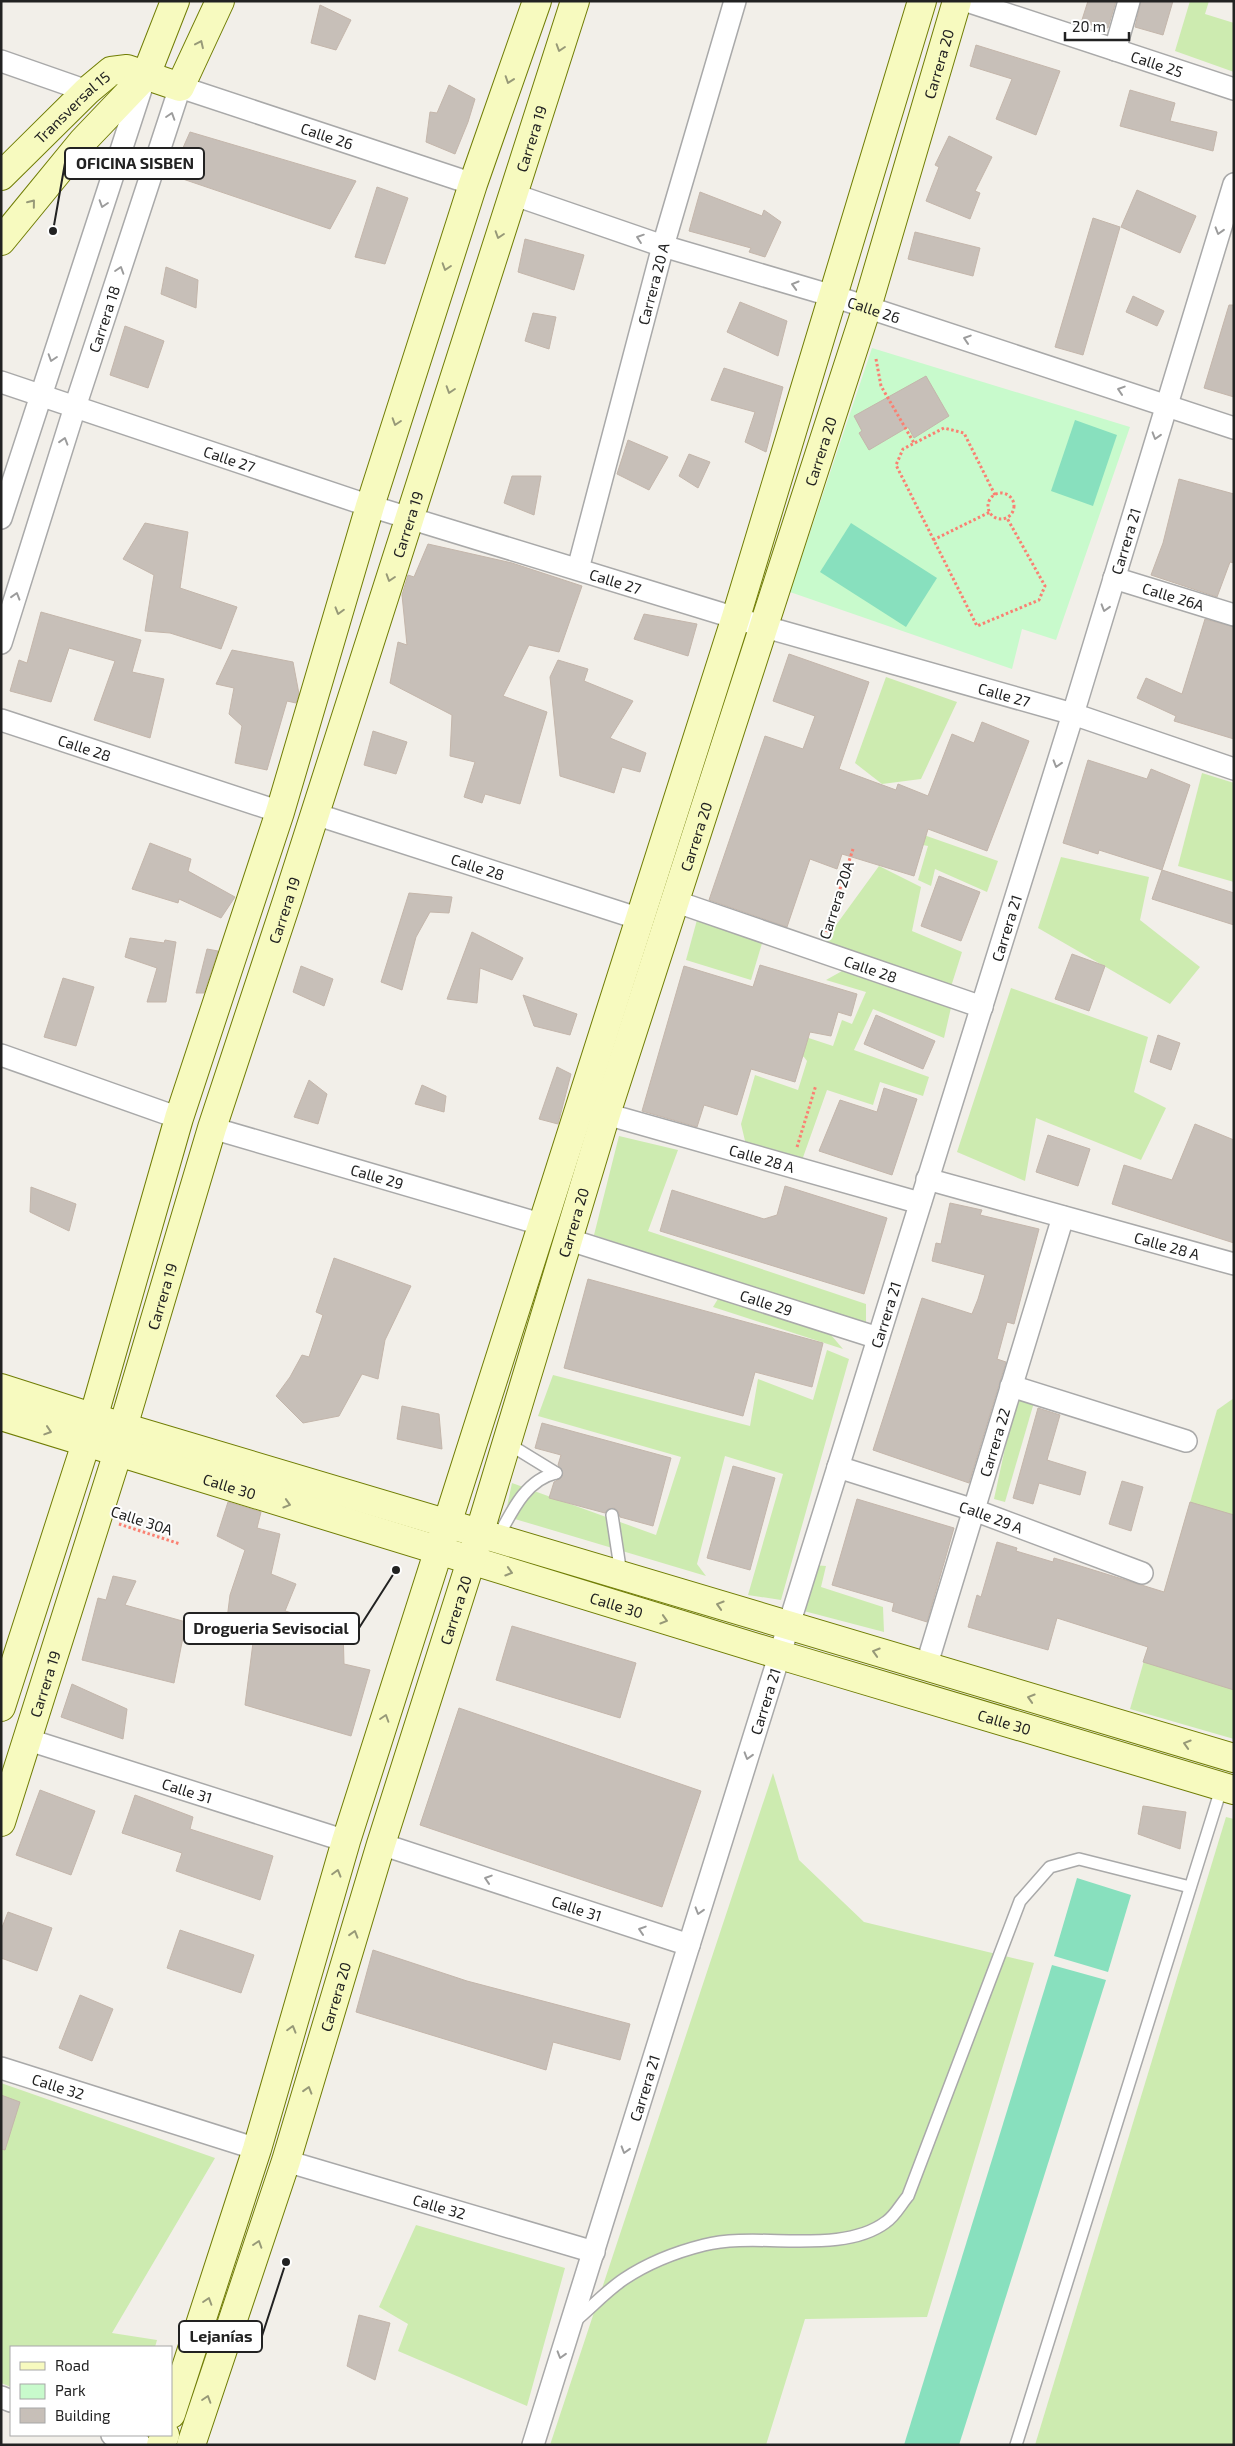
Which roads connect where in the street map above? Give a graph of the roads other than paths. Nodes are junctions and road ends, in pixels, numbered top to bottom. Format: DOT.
graph roads {
  1 [pos="175,1"];
  2 [pos="220,1"];
  3 [pos="537,1"];
  4 [pos="575,1"];
  5 [pos="735,1"];
  6 [pos="922,1"];
  7 [pos="957,1"];
  8 [pos="967,1"];
  9 [pos="1130,1"];
  10 [pos="1115,50"];
  11 [pos="1,61"];
  12 [pos="146,75"];
  13 [pos="180,87"];
  14 [pos="1234,89"];
  15 [pos="87,91"];
  16 [pos="1,176"];
  17 [pos="472,184"];
  18 [pos="1234,184"];
  19 [pos="512,194"];
  20 [pos="1,241"];
  21 [pos="663,246"];
  22 [pos="833,296"];
  23 [pos="867,307"];
  24 [pos="1,382"];
  25 [pos="40,396"];
  26 [pos="1166,405"];
  27 [pos="75,407"];
  28 [pos="1234,428"];
  29 [pos="370,506"];
  30 [pos="1,518"];
  31 [pos="409,518"];
  32 [pos="578,569"];
  33 [pos="1114,578"];
  34 [pos="1234,615"];
  35 [pos="736,617"];
  36 [pos="762,626"];
  37 [pos="1,643"];
  38 [pos="1073,714"];
  39 [pos="1,720"];
  40 [pos="1234,769"];
  41 [pos="280,812"];
  42 [pos="315,814"];
  43 [pos="674,901"];
  44 [pos="640,919"];
  45 [pos="982,1006"];
  46 [pos="1,1055"];
  47 [pos="606,1114"];
  48 [pos="179,1118"];
  49 [pos="212,1128"];
  50 [pos="927,1179"];
  51 [pos="920,1203"];
  52 [pos="1063,1217"];
  53 [pos="544,1225"];
  54 [pos="570,1240"];
  55 [pos="1234,1264"];
  56 [pos="878,1338"];
  57 [pos="1011,1386"];
  58 [pos="1,1388"];
  59 [pos="1,1416"];
  60 [pos="90,1430"];
  61 [pos="120,1440"];
  62 [pos="1186,1441"];
  63 [pos="507,1443"];
  64 [pos="838,1467"];
  65 [pos="974,1510"];
  66 [pos="612,1515"];
  67 [pos="447,1525"];
  68 [pos="488,1536"];
  69 [pos="438,1551"];
  70 [pos="472,1561"];
  71 [pos="1142,1573"];
  72 [pos="621,1576"];
  73 [pos="789,1626"];
  74 [pos="780,1655"];
  75 [pos="926,1667"];
  76 [pos="1,1707"];
  77 [pos="29,1740"];
  78 [pos="1234,1758"];
  79 [pos="1228,1788"];
  80 [pos="1,1822"];
  81 [pos="346,1841"];
  82 [pos="381,1844"];
  83 [pos="1190,1887"];
  84 [pos="689,1945"];
  85 [pos="1,2068"];
  86 [pos="257,2149"];
  87 [pos="286,2160"];
  88 [pos="594,2252"];
  89 [pos="570,2326"];
  90 [pos="172,2411"];
  91 [pos="115,2436"];
  92 [pos="141,2445"];
  93 [pos="191,2445"];
  94 [pos="533,2445"];
  95 [pos="1016,2445"];
  1 -- 12 [label="main road"];
  13 -- 2 [label="main road, Carrera 18, one-way"];
  3 -- 17 [label="main road, one-way"];
  4 -- 19 [label="main road, Carrera 19, one-way"];
  5 -- 21 [label="street, Carrera 20 A"];
  6 -- 22 [label="main road, Carrera 20"];
  7 -- 23 [label="main road, Carrera 20"];
  8 -- 10 [label="street, Calle 25"];
  9 -- 10 [label="street"];
  10 -- 14 [label="street, Calle 25"];
  11 -- 15 [label="street"];
  12 -- 13 [label="main road"];
  12 -- 15 [label="main road, Transversal 15"];
  20 -- 12 [label="main road, Transversal 15, one-way"];
  12 -- 25 [label="street, one-way"];
  13 -- 17 [label="street, Calle 26"];
  27 -- 13 [label="street, Carrera 18, one-way"];
  15 -- 16 [label="main road, Transversal 15"];
  17 -- 29 [label="main road, one-way"];
  18 -- 26 [label="street, Carrera 21, one-way"];
  21 -- 19 [label="street, Calle 26, one-way"];
  19 -- 31 [label="main road, Carrera 19, one-way"];
  22 -- 21 [label="street, Calle 26, one-way"];
  21 -- 32 [label="street, Carrera 20 A"];
  22 -- 23 [label="street, Calle 26"];
  22 -- 35 [label="main road, Carrera 20"];
  26 -- 23 [label="street, Calle 26, one-way"];
  23 -- 36 [label="main road, Carrera 20"];
  24 -- 25 [label="street, Calle 27"];
  25 -- 27 [label="street, Calle 27"];
  25 -- 30 [label="street"];
  26 -- 28 [label="street, Calle 26"];
  26 -- 33 [label="street, Carrera 21, one-way"];
  27 -- 29 [label="street, Calle 27"];
  37 -- 27 [label="street, Carrera 18, one-way"];
  29 -- 31 [label="street, Calle 27"];
  29 -- 41 [label="main road, one-way"];
  31 -- 32 [label="street, Calle 27"];
  31 -- 42 [label="main road, Carrera 19, one-way"];
  32 -- 35 [label="street, Calle 27"];
  33 -- 34 [label="street, Calle 26A"];
  33 -- 38 [label="street, Carrera 21, one-way"];
  35 -- 36 [label="street, Calle 27"];
  35 -- 44 [label="main road, Carrera 20"];
  36 -- 38 [label="street, Calle 27"];
  36 -- 43 [label="main road, Carrera 20"];
  38 -- 40 [label="street, Calle 27"];
  38 -- 45 [label="street, Carrera 21, one-way"];
  39 -- 41 [label="street, Calle 28"];
  41 -- 48 [label="main road"];
  42 -- 44 [label="street, Calle 28"];
  42 -- 49 [label="main road, Carrera 19"];
  43 -- 45 [label="street, Calle 28"];
  43 -- 47 [label="main road, Carrera 20"];
  44 -- 53 [label="main road, Carrera 20"];
  45 -- 50 [label="street, Carrera 21"];
  46 -- 48 [label="street"];
  47 -- 51 [label="street, Calle 28 A"];
  47 -- 54 [label="main road, Carrera 20"];
  48 -- 60 [label="main road"];
  49 -- 53 [label="street, Calle 29"];
  49 -- 61 [label="main road, Carrera 19"];
  50 -- 51 [label="street, Carrera 21"];
  50 -- 52 [label="street, Calle 28 A"];
  51 -- 56 [label="street, Carrera 21"];
  52 -- 55 [label="street, Calle 28 A"];
  52 -- 57 [label="street, Carrera 22"];
  53 -- 67 [label="main road, Carrera 20"];
  54 -- 56 [label="street, Calle 29"];
  54 -- 63 [label="main road, Carrera 20"];
  56 -- 64 [label="street, Carrera 21"];
  57 -- 62 [label="street"];
  57 -- 65 [label="street, Carrera 22"];
  58 -- 60 [label="main road, Calle 30"];
  59 -- 60 [label="main road, Calle 30, one-way"];
  60 -- 61 [label="main road, Calle 30"];
  60 -- 76 [label="main road"];
  61 -- 67 [label="main road, Calle 30"];
  61 -- 69 [label="main road, Calle 30, one-way"];
  61 -- 77 [label="main road, Carrera 19"];
  63 -- 68 [label="main road, Carrera 20"];
  63 -- 68 [label="lane"];
  64 -- 65 [label="street, Calle 29 A"];
  64 -- 73 [label="street, Carrera 21"];
  65 -- 71 [label="street, Calle 29 A"];
  65 -- 75 [label="street, Carrera 22"];
  66 -- 72 [label="lane"];
  67 -- 68 [label="main road, Calle 30"];
  67 -- 69 [label="main road, Carrera 20"];
  68 -- 70 [label="main road, Carrera 20"];
  68 -- 72 [label="main road, Calle 30"];
  69 -- 70 [label="main road, Calle 30"];
  81 -- 69 [label="main road, Carrera 20, one-way"];
  70 -- 74 [label="main road, Calle 30, one-way"];
  70 -- 82 [label="main road, Carrera 20"];
  73 -- 72 [label="main road, Calle 30, one-way"];
  73 -- 74 [label="street, Carrera 21"];
  75 -- 73 [label="main road, Calle 30, one-way"];
  74 -- 79 [label="main road, Calle 30"];
  74 -- 84 [label="street, Carrera 21, one-way"];
  78 -- 75 [label="main road, Calle 30, one-way"];
  77 -- 80 [label="main road, Carrera 19"];
  77 -- 81 [label="street, Calle 31"];
  79 -- 83 [label="lane"];
  86 -- 81 [label="main road, Carrera 20, one-way"];
  84 -- 82 [label="street, Calle 31, one-way"];
  87 -- 82 [label="main road, Carrera 20, one-way"];
  83 -- 89 [label="lane"];
  83 -- 95 [label="lane"];
  84 -- 88 [label="street, Carrera 21, one-way"];
  85 -- 86 [label="street, Calle 32"];
  90 -- 86 [label="main road, Carrera 20, one-way"];
  87 -- 88 [label="street, Calle 32"];
  93 -- 87 [label="main road, Carrera 20, one-way"];
  88 -- 89 [label="street, Carrera 21"];
  89 -- 94 [label="street, Carrera 21, one-way"];
  91 -- 92 [label="street"];
}
